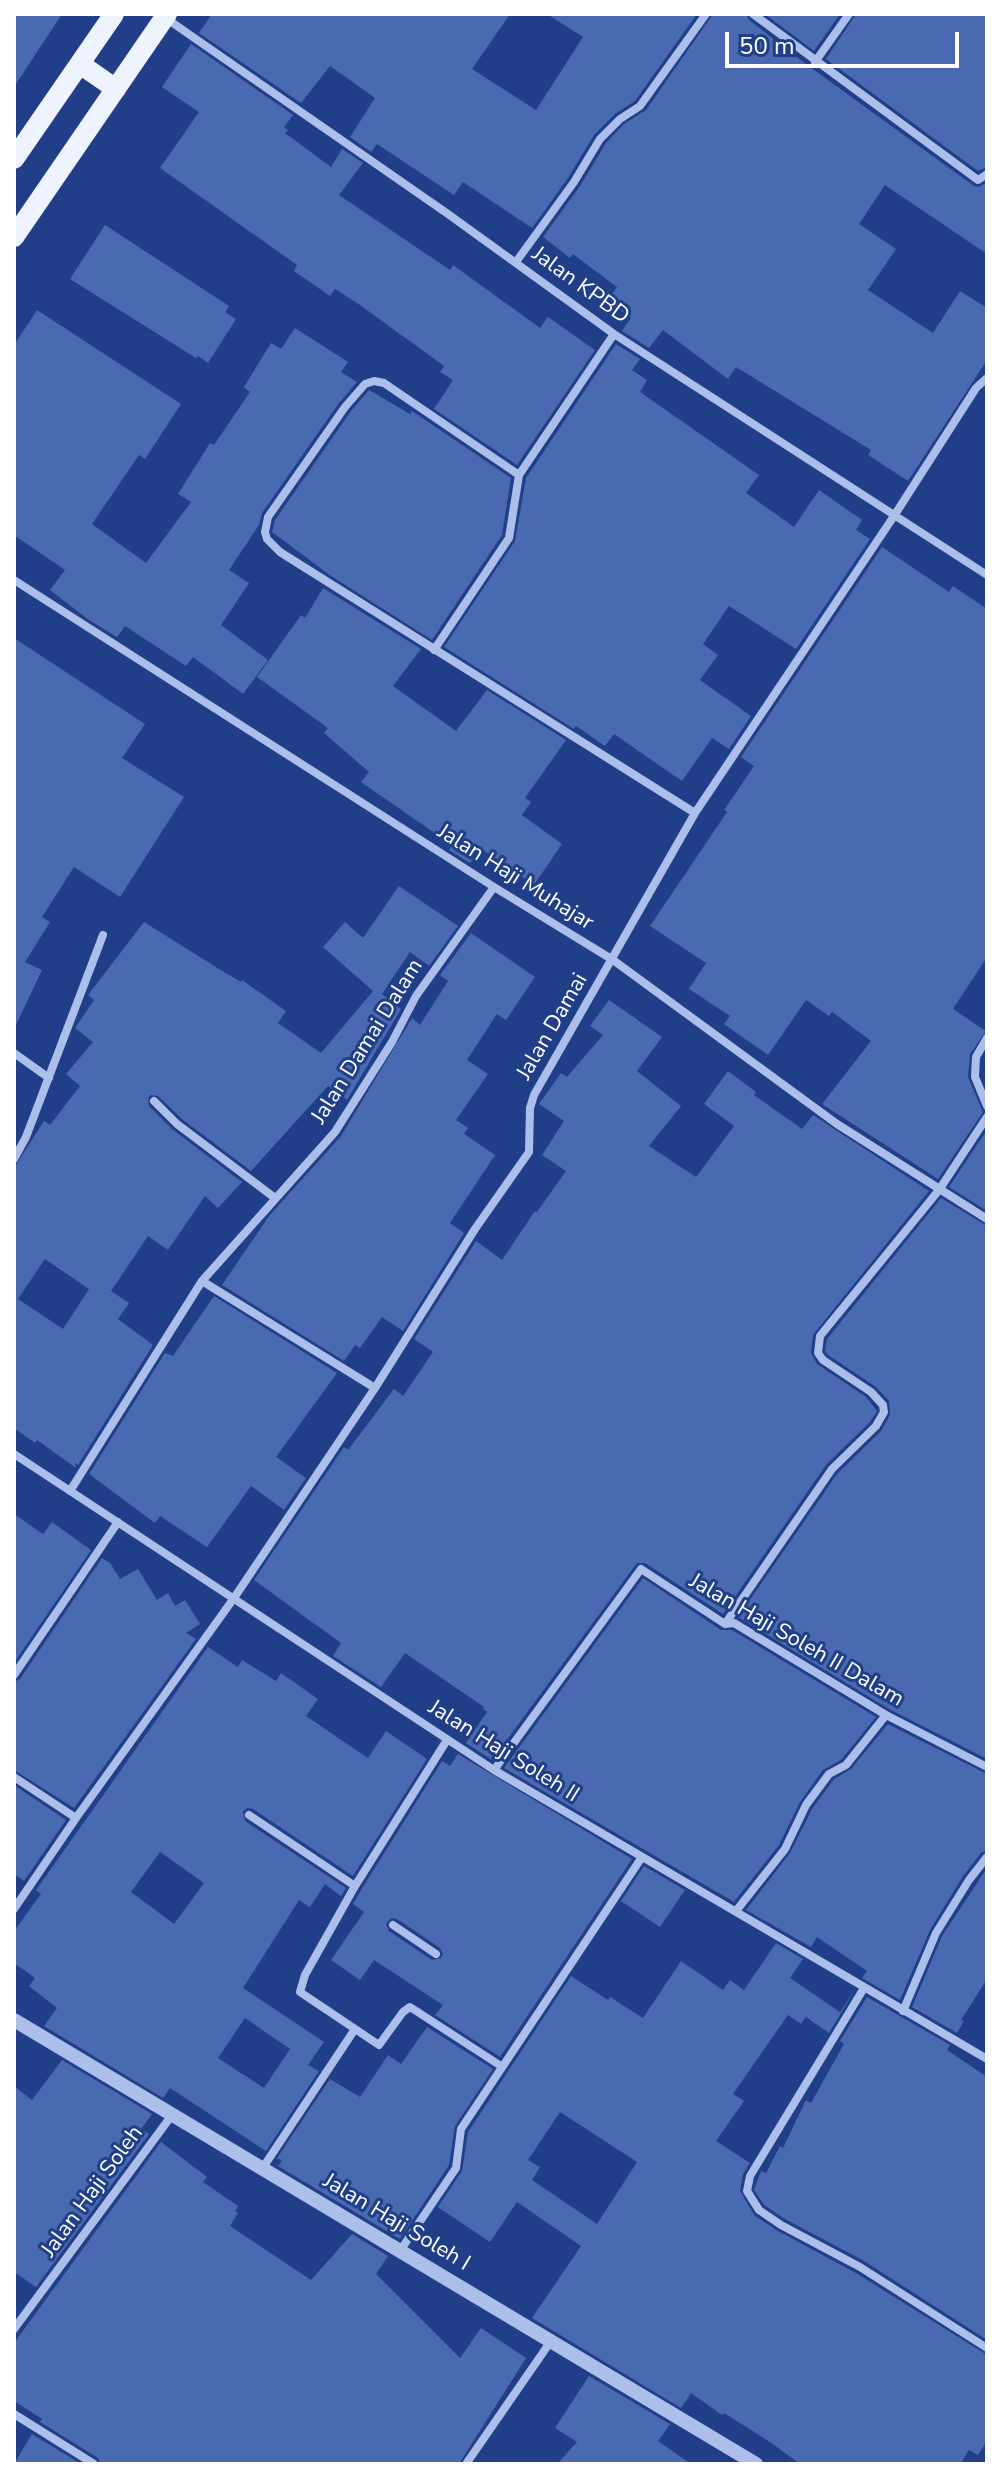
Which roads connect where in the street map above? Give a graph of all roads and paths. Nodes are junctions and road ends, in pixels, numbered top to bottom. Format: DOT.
graph roads {
  1 [pos="114,14"];
  2 [pos="706,14"];
  3 [pos="753,14"];
  4 [pos="849,14"];
  5 [pos="163,15"];
  6 [pos="815,62"];
  7 [pos="80,64"];
  8 [pos="116,89"];
  9 [pos="14,159"];
  10 [pos="987,174"];
  11 [pos="14,237"];
  12 [pos="516,262"];
  13 [pos="614,334"];
  14 [pos="987,378"];
  15 [pos="519,475"];
  16 [pos="894,516"];
  17 [pos="987,575"];
  18 [pos="14,580"];
  19 [pos="434,650"];
  20 [pos="695,813"];
  21 [pos="494,887"];
  22 [pos="103,935"];
  23 [pos="613,960"];
  24 [pos="987,1038"];
  25 [pos="14,1053"];
  26 [pos="49,1078"];
  27 [pos="154,1101"];
  28 [pos="987,1106"];
  29 [pos="987,1117"];
  30 [pos="14,1159"];
  31 [pos="939,1190"];
  32 [pos="275,1198"];
  33 [pos="987,1219"];
  34 [pos="202,1281"];
  35 [pos="375,1388"];
  36 [pos="14,1454"];
  37 [pos="70,1491"];
  38 [pos="118,1522"];
  39 [pos="234,1598"];
  40 [pos="725,1624"];
  41 [pos="14,1675"];
  42 [pos="886,1715"];
  43 [pos="447,1740"];
  44 [pos="987,1767"];
  45 [pos="494,1770"];
  46 [pos="14,1777"];
  47 [pos="249,1815"];
  48 [pos="76,1818"];
  49 [pos="642,1857"];
  50 [pos="987,1857"];
  51 [pos="355,1886"];
  52 [pos="14,1909"];
  53 [pos="736,1911"];
  54 [pos="393,1925"];
  55 [pos="436,1954"];
  56 [pos="864,1988"];
  57 [pos="903,2011"];
  58 [pos="14,2020"];
  59 [pos="355,2029"];
  60 [pos="987,2059"];
  61 [pos="501,2066"];
  62 [pos="172,2115"];
  63 [pos="262,2169"];
  64 [pos="400,2251"];
  65 [pos="14,2329"];
  66 [pos="551,2341"];
  67 [pos="987,2348"];
  68 [pos="14,2414"];
  69 [pos="94,2464"];
  70 [pos="466,2464"];
  71 [pos="756,2464"];
  1 -- 7 [label="main road"];
  2 -- 12 [label="street"];
  3 -- 6 [label="street"];
  4 -- 6 [label="street"];
  5 -- 8 [label="main road"];
  5 -- 12 [label="street, Jalan KPBD"];
  6 -- 10 [label="street"];
  7 -- 8 [label="main road"];
  7 -- 9 [label="main road"];
  8 -- 11 [label="main road"];
  12 -- 13 [label="street, Jalan KPBD"];
  13 -- 15 [label="street"];
  13 -- 16 [label="street, Jalan KPBD"];
  14 -- 16 [label="street, Jalan Damai"];
  15 -- 19 [label="street"];
  15 -- 19 [label="street"];
  16 -- 17 [label="street, Jalan KPBD"];
  16 -- 20 [label="street, Jalan Damai"];
  18 -- 21 [label="street, Jalan Haji Muhajar"];
  19 -- 20 [label="street"];
  20 -- 23 [label="street, Jalan Damai"];
  21 -- 23 [label="street, Jalan Haji Muhajar"];
  21 -- 32 [label="street, Jalan Damai Dalam"];
  22 -- 26 [label="street"];
  23 -- 31 [label="street, Jalan Haji Muhajar"];
  23 -- 35 [label="street, Jalan Damai"];
  24 -- 28 [label="street"];
  25 -- 26 [label="street"];
  26 -- 30 [label="street"];
  27 -- 32 [label="street"];
  29 -- 31 [label="street"];
  31 -- 33 [label="street, Jalan Haji Muhajar"];
  31 -- 40 [label="street"];
  32 -- 34 [label="street, Jalan Damai Dalam"];
  34 -- 35 [label="street"];
  34 -- 37 [label="street, Jalan Damai Dalam"];
  35 -- 39 [label="street, Jalan Damai"];
  36 -- 37 [label="street, Jalan Haji Soleh II"];
  37 -- 38 [label="street, Jalan Haji Soleh II"];
  38 -- 39 [label="street, Jalan Haji Soleh II"];
  38 -- 41 [label="street"];
  39 -- 43 [label="street, Jalan Haji Soleh II"];
  39 -- 48 [label="street"];
  40 -- 42 [label="street, Jalan Haji Soleh II Dalam"];
  40 -- 45 [label="street, Jalan Haji Soleh II Dalam"];
  42 -- 44 [label="street, Jalan Haji Soleh II Dalam"];
  42 -- 53 [label="street"];
  43 -- 45 [label="street, Jalan Haji Soleh II"];
  43 -- 51 [label="street"];
  45 -- 49 [label="street, Jalan Haji Soleh II"];
  46 -- 48 [label="street"];
  47 -- 51 [label="street"];
  48 -- 52 [label="street"];
  49 -- 53 [label="street, Jalan Haji Soleh II"];
  49 -- 61 [label="street"];
  50 -- 57 [label="street"];
  51 -- 59 [label="street"];
  53 -- 56 [label="street, Jalan Haji Soleh II"];
  54 -- 55 [label="street"];
  56 -- 57 [label="street, Jalan Haji Soleh II"];
  56 -- 67 [label="street"];
  57 -- 60 [label="street, Jalan Haji Soleh II"];
  58 -- 62 [label="street, Jalan Haji Soleh I"];
  59 -- 61 [label="street"];
  59 -- 63 [label="street"];
  61 -- 64 [label="street"];
  62 -- 63 [label="street, Jalan Haji Soleh I"];
  62 -- 65 [label="street, Jalan Haji Soleh"];
  63 -- 64 [label="street, Jalan Haji Soleh I"];
  64 -- 66 [label="street, Jalan Haji Soleh I"];
  66 -- 70 [label="street"];
  66 -- 71 [label="street, Jalan Haji Soleh I"];
  68 -- 69 [label="street"];
}
